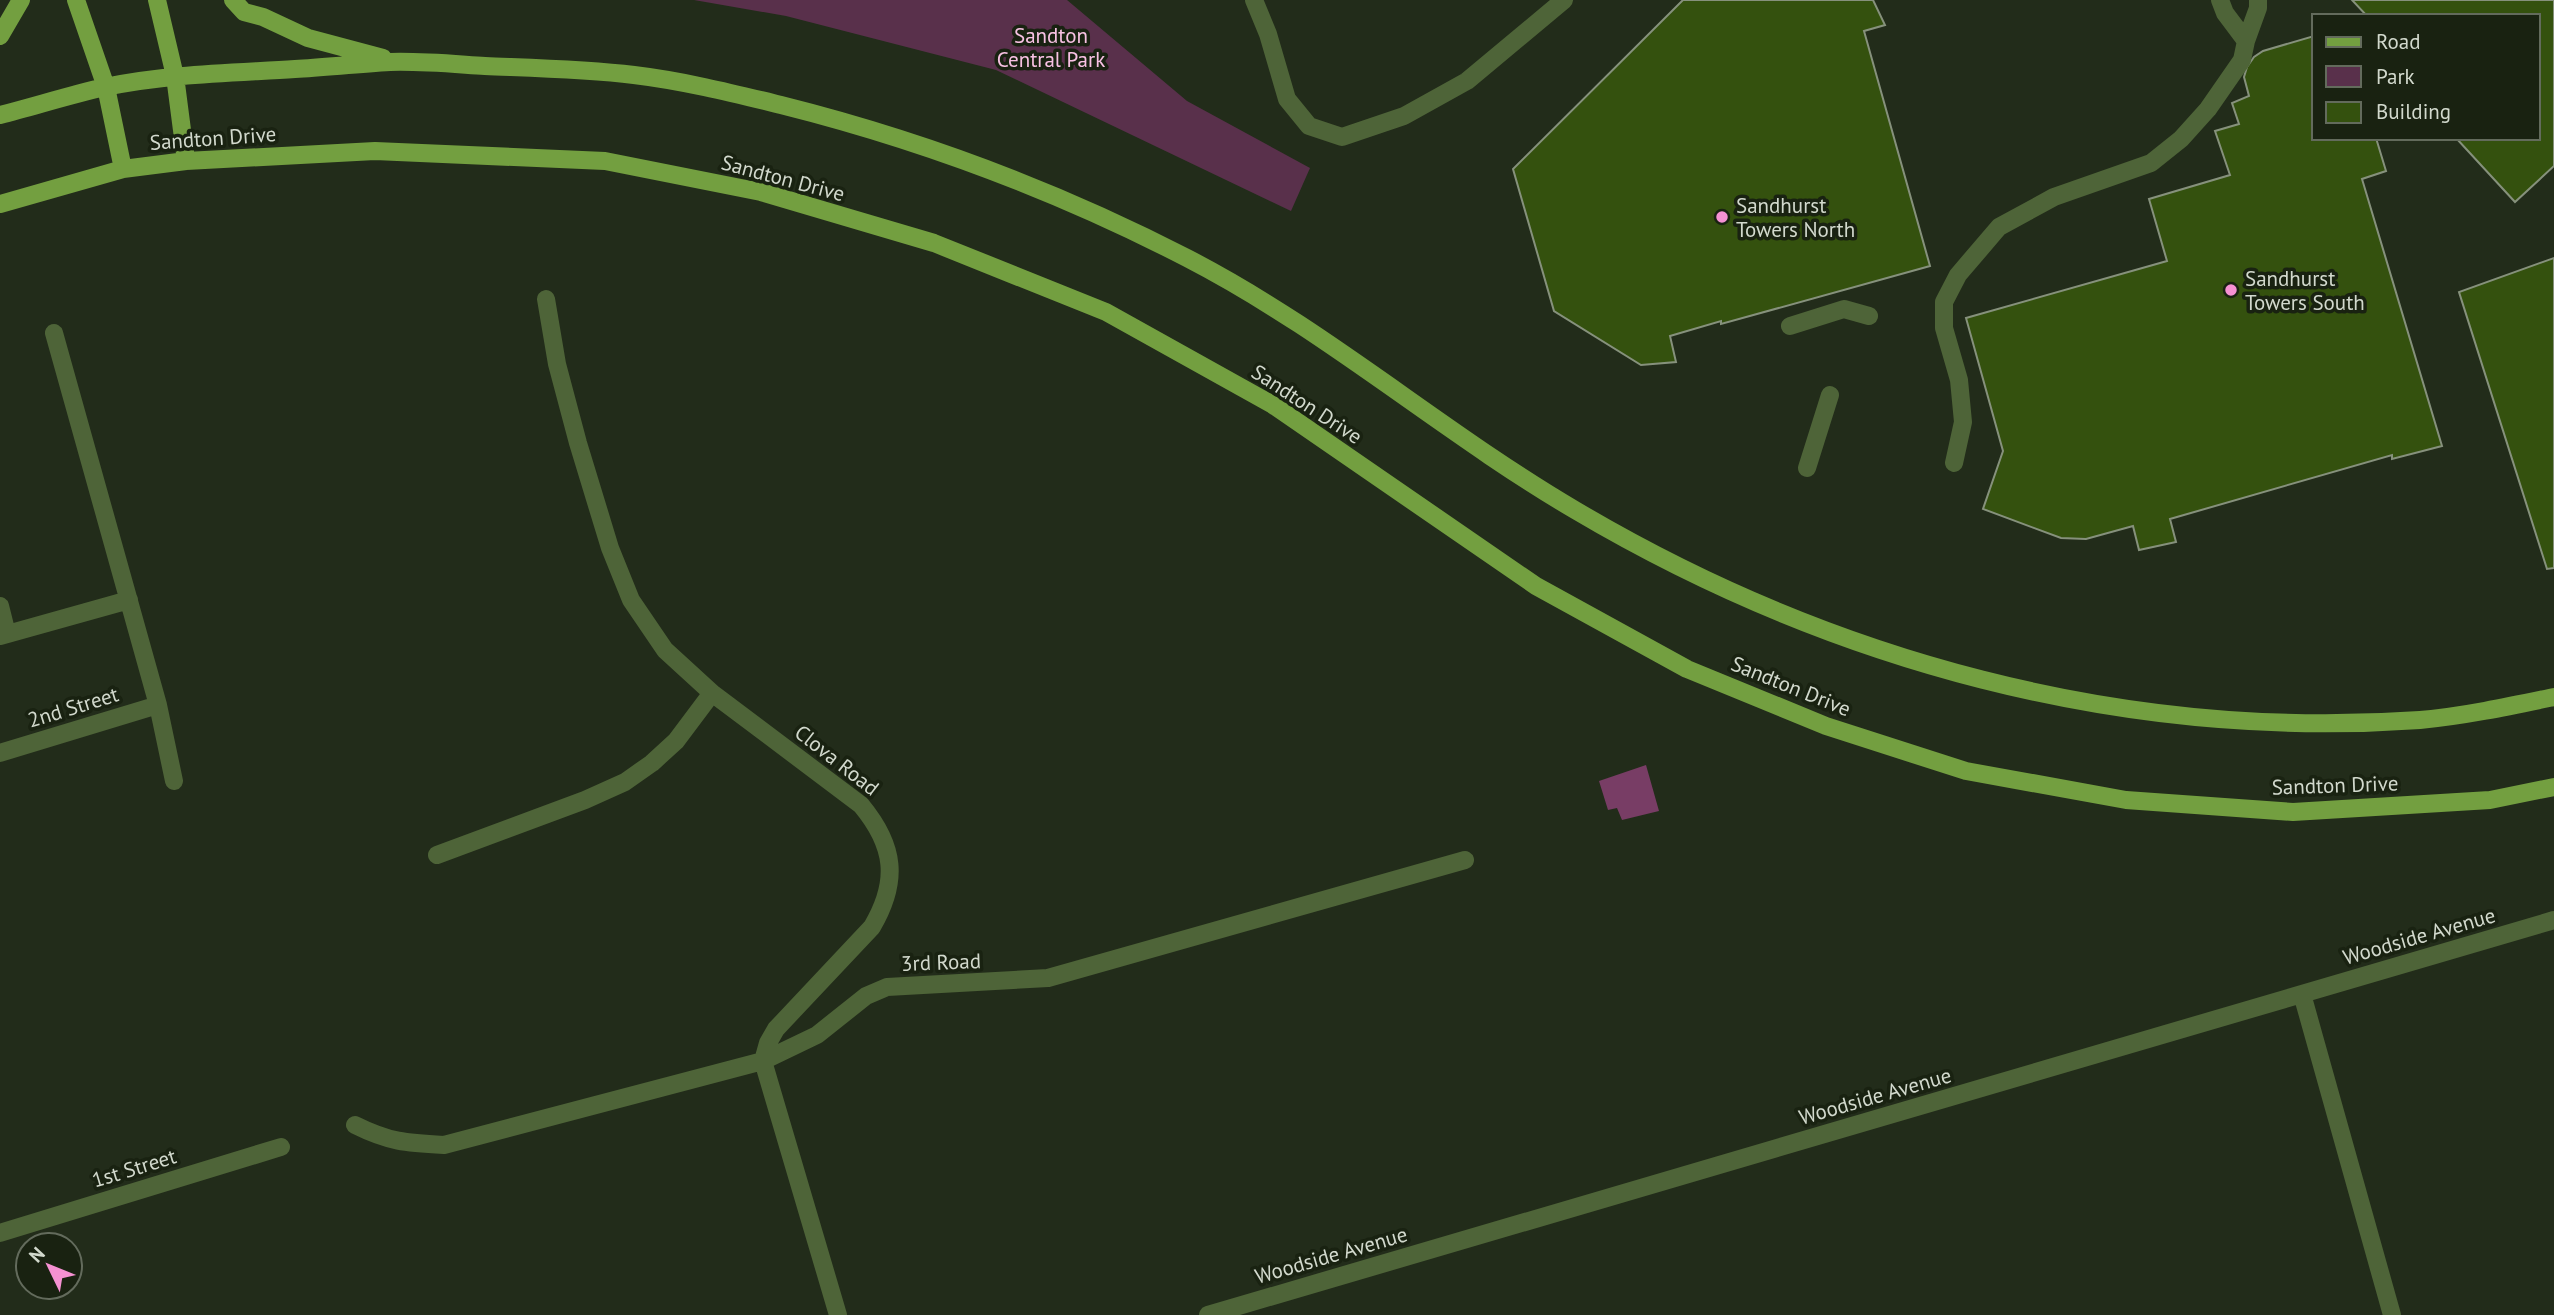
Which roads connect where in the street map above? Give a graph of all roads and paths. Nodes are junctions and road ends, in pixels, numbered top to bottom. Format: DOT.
graph roads {
  1 [pos="21,0"];
  2 [pos="76,0"];
  3 [pos="157,0"];
  4 [pos="233,0"];
  5 [pos="1254,0"];
  6 [pos="1564,0"];
  7 [pos="2220,0"];
  8 [pos="2258,0"];
  9 [pos="0,36"];
  10 [pos="2246,41"];
  11 [pos="397,62"];
  12 [pos="175,76"];
  13 [pos="106,87"];
  14 [pos="0,115"];
  15 [pos="186,161"];
  16 [pos="123,169"];
  17 [pos="0,204"];
  18 [pos="546,299"];
  19 [pos="1869,316"];
  20 [pos="1790,326"];
  21 [pos="54,333"];
  22 [pos="1830,394"];
  23 [pos="1954,463"];
  24 [pos="1807,468"];
  25 [pos="129,600"];
  26 [pos="0,606"];
  27 [pos="4,635"];
  28 [pos="712,693"];
  29 [pos="2554,697"];
  30 [pos="158,705"];
  31 [pos="0,752"];
  32 [pos="174,781"];
  33 [pos="2554,787"];
  34 [pos="437,855"];
  35 [pos="1465,860"];
  36 [pos="2554,920"];
  37 [pos="2302,994"];
  38 [pos="763,1061"];
  39 [pos="355,1125"];
  40 [pos="281,1147"];
  41 [pos="0,1233"];
  42 [pos="838,1315"];
  43 [pos="1208,1315"];
  44 [pos="2392,1315"];
  1 -- 9 [label="main road"];
  2 -- 13 [label="main road"];
  3 -- 12 [label="main road"];
  4 -- 11 [label="main road"];
  5 -- 6 [label="street"];
  7 -- 10 [label="street"];
  8 -- 10 [label="street"];
  10 -- 23 [label="street"];
  11 -- 12 [label="main road"];
  11 -- 29 [label="main road"];
  12 -- 13 [label="main road"];
  12 -- 15 [label="main road"];
  13 -- 14 [label="main road"];
  13 -- 16 [label="main road"];
  15 -- 16 [label="main road, Sandton Drive"];
  15 -- 33 [label="main road, Sandton Drive"];
  16 -- 17 [label="main road, Sandton Drive"];
  18 -- 28 [label="street, Clova Road"];
  19 -- 20 [label="street"];
  21 -- 25 [label="street"];
  22 -- 24 [label="street"];
  25 -- 27 [label="street"];
  25 -- 30 [label="street"];
  26 -- 27 [label="street"];
  28 -- 34 [label="street"];
  28 -- 38 [label="street, Clova Road"];
  30 -- 31 [label="street, 2nd Street"];
  30 -- 32 [label="street"];
  35 -- 38 [label="street, 3rd Road"];
  36 -- 37 [label="street, Woodside Avenue"];
  37 -- 43 [label="street, Woodside Avenue"];
  37 -- 44 [label="street"];
  38 -- 39 [label="street, 3rd Road"];
  38 -- 42 [label="street"];
  40 -- 41 [label="street, 1st Street"];
}
